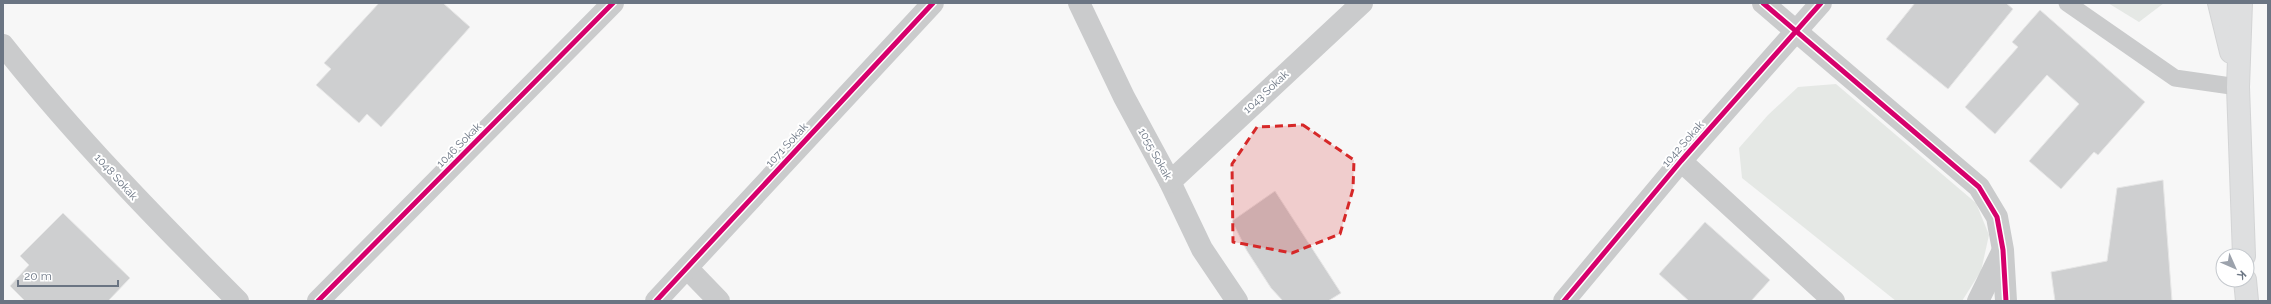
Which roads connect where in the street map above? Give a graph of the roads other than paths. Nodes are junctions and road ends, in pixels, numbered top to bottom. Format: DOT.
graph roads {
  1 [pos="613,3"];
  2 [pos="933,3"];
  3 [pos="1079,3"];
  4 [pos="1362,3"];
  5 [pos="1763,3"];
  6 [pos="1821,3"];
  7 [pos="2067,3"];
  8 [pos="2219,3"];
  9 [pos="2241,3"];
  10 [pos="1796,31"];
  11 [pos="3,45"];
  12 [pos="2238,87"];
  13 [pos="1681,161"];
  14 [pos="1170,182"];
  15 [pos="2244,248"];
  16 [pos="2003,250"];
  17 [pos="687,268"];
  18 [pos="2246,288"];
  19 [pos="238,301"];
  20 [pos="318,301"];
  21 [pos="656,301"];
  22 [pos="719,301"];
  23 [pos="1237,301"];
  24 [pos="1564,301"];
  25 [pos="1834,301"];
  26 [pos="1978,301"];
  27 [pos="2006,301"];
  28 [pos="2247,301"];
  1 -- 20 [label="street, 1046 Sokak"];
  2 -- 17 [label="street, 1071 Sokak"];
  3 -- 14 [label="street, 1055 Sokak"];
  4 -- 14 [label="street, 1043 Sokak"];
  5 -- 10 [label="street"];
  6 -- 10 [label="street, 1042 Sokak"];
  7 -- 12 [label="lane"];
  8 -- 12 [label="main road"];
  9 -- 12 [label="main road"];
  10 -- 13 [label="street, 1042 Sokak"];
  10 -- 16 [label="street"];
  11 -- 19 [label="street, 1048 Sokak"];
  12 -- 15 [label="main road"];
  13 -- 24 [label="street, 1042 Sokak"];
  13 -- 25 [label="street"];
  14 -- 23 [label="street, 1055 Sokak"];
  16 -- 26 [label="street"];
  16 -- 27 [label="street"];
  17 -- 21 [label="street, 1071 Sokak"];
  17 -- 22 [label="street"];
  18 -- 28 [label="main road"];
}
